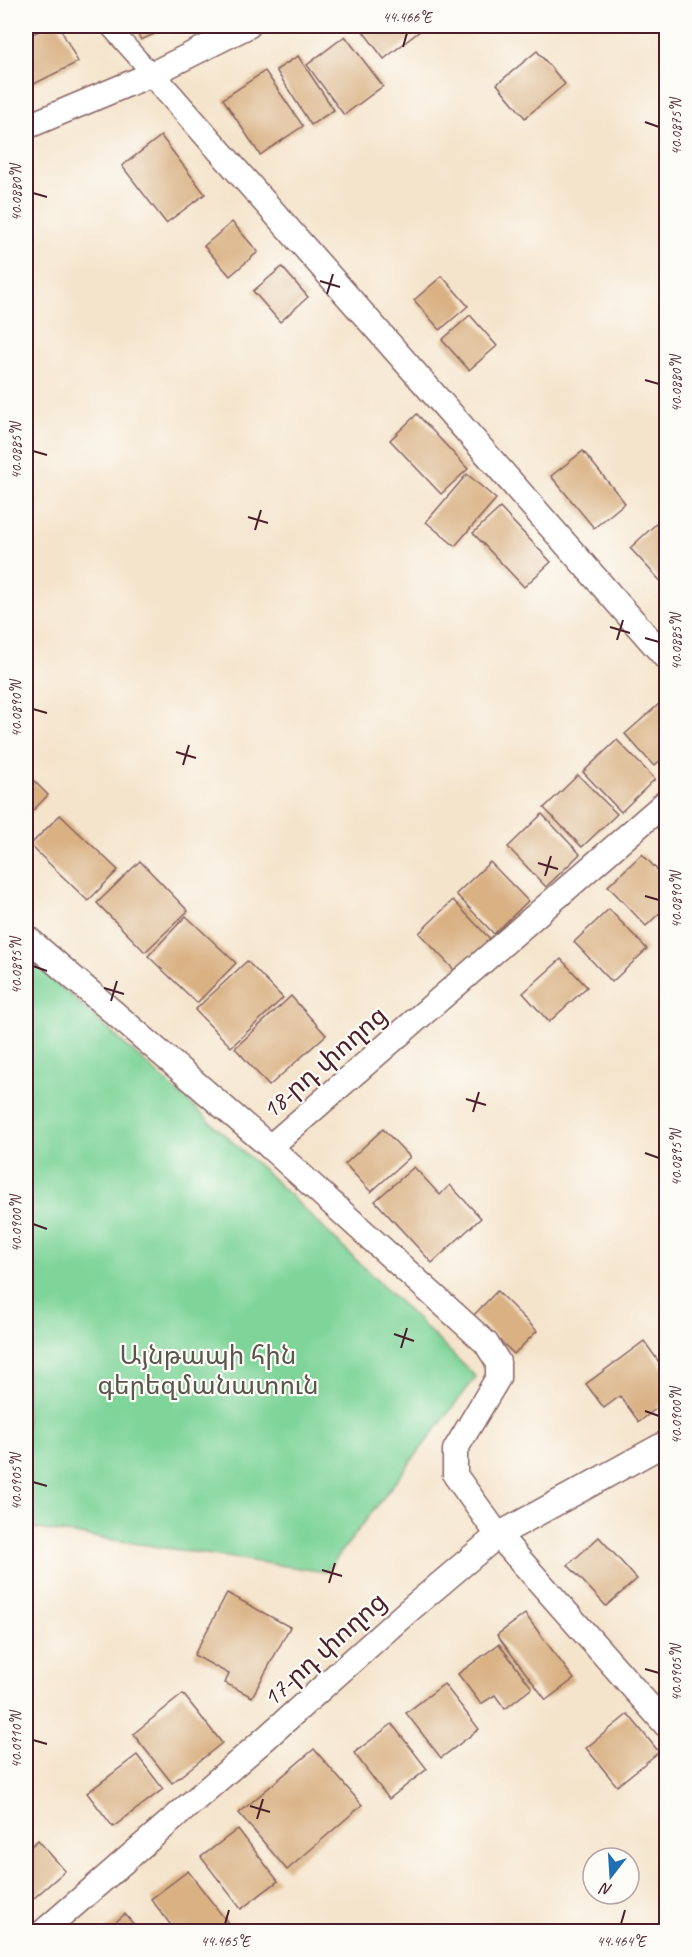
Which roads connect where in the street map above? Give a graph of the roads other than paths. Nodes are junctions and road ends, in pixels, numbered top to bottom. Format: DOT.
graph roads {
  1 [pos="109,26"];
  2 [pos="248,26"];
  3 [pos="152,74"];
  4 [pos="26,127"];
  5 [pos="666,658"];
  6 [pos="666,802"];
  7 [pos="26,937"];
  8 [pos="270,1147"];
  9 [pos="666,1443"];
  10 [pos="498,1536"];
  11 [pos="666,1725"];
  12 [pos="43,1932"];
  1 -- 3 [label="street"];
  2 -- 3 [label="street"];
  3 -- 4 [label="street"];
  3 -- 5 [label="street"];
  6 -- 8 [label="street, 18-րդ փողոց"];
  7 -- 8 [label="street"];
  8 -- 10 [label="street, 18-րդ փողոց"];
  9 -- 10 [label="street, 17-րդ փողոց"];
  10 -- 11 [label="street, 18-րդ փողոց"];
  10 -- 12 [label="street, 17-րդ փողոց"];
}
